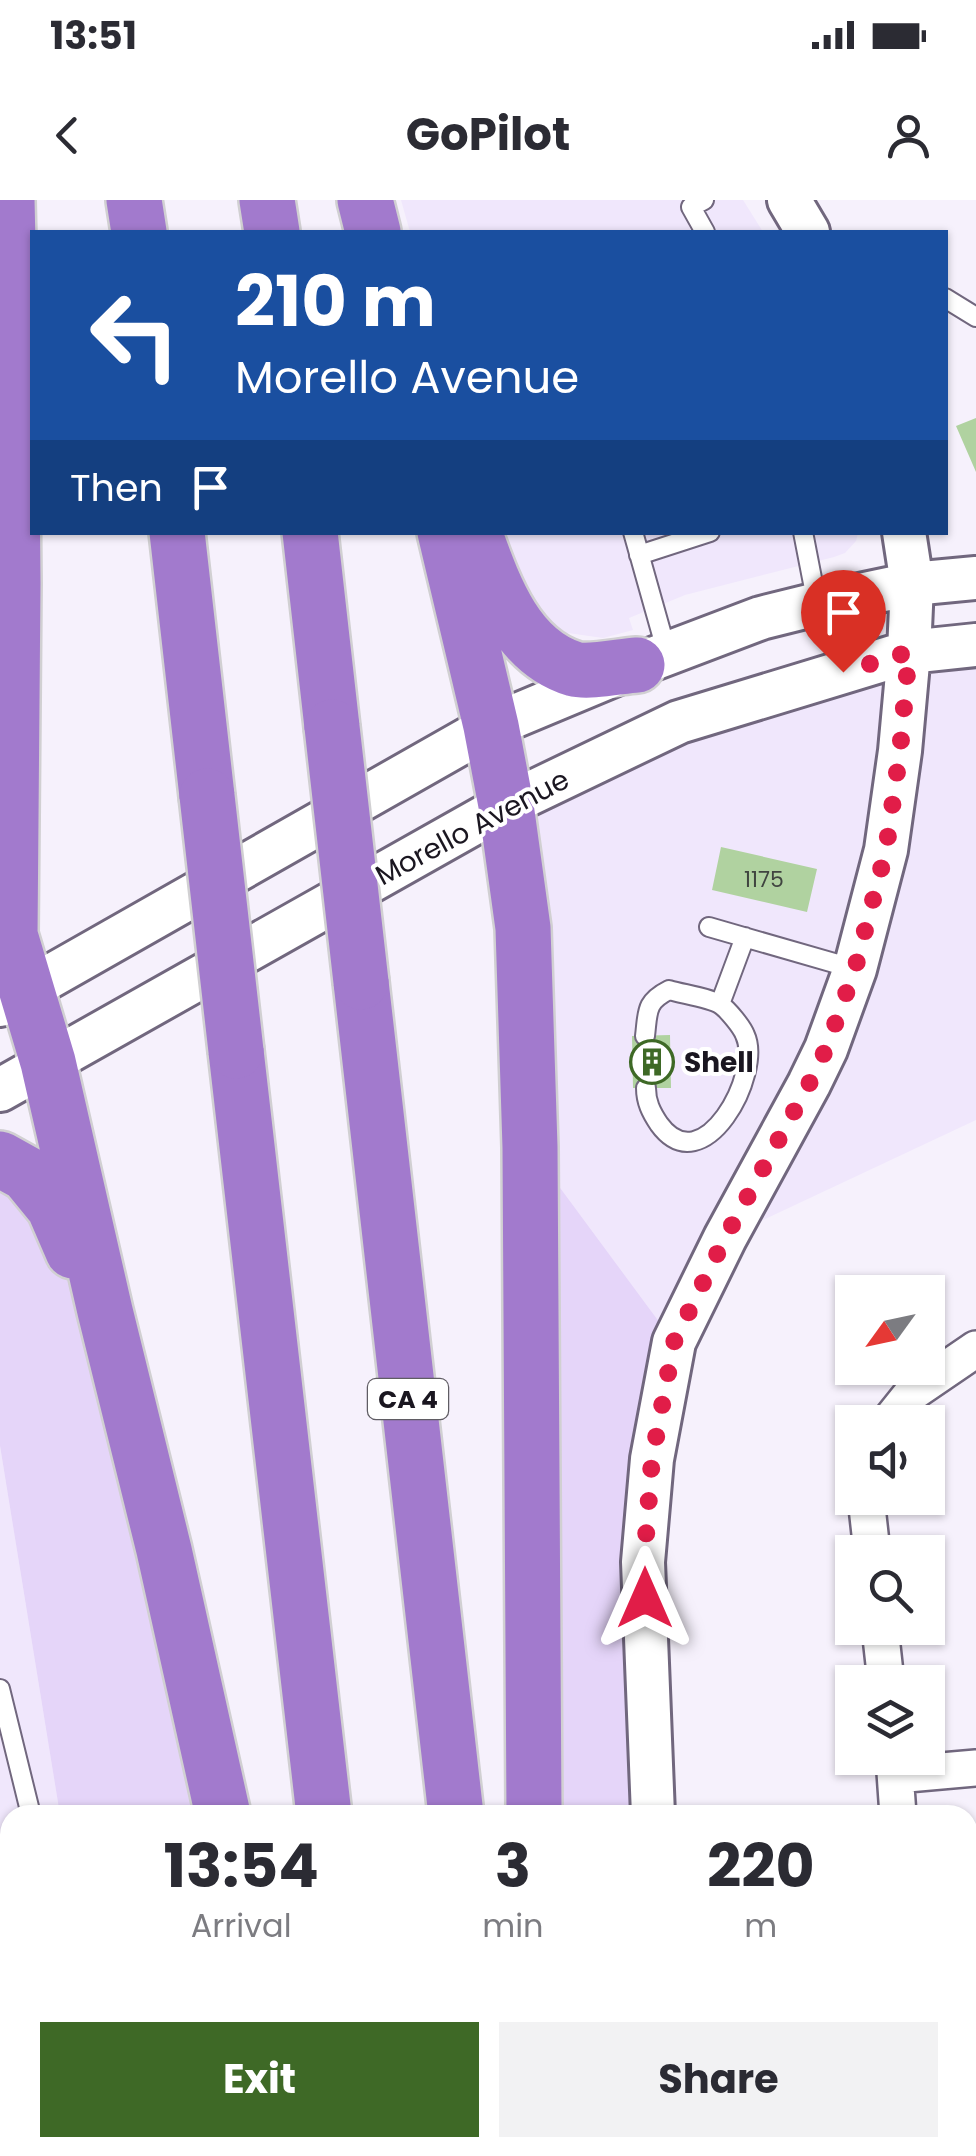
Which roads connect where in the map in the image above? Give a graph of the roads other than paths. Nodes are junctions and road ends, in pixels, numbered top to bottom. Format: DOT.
graph roads {
  1 [pos="6,200"];
  2 [pos="134,200"];
  3 [pos="267,200"];
  4 [pos="366,200"];
  5 [pos="704,200"];
  6 [pos="789,200"];
  7 [pos="139,230"];
  8 [pos="272,230"];
  9 [pos="373,230"];
  10 [pos="704,230"];
  11 [pos="807,230"];
  12 [pos="948,300"];
  13 [pos="976,316"];
  14 [pos="178,535"];
  15 [pos="310,535"];
  16 [pos="446,535"];
  17 [pos="475,535"];
  18 [pos="633,535"];
  19 [pos="701,535"];
  20 [pos="804,535"];
  21 [pos="904,535"];
  22 [pos="639,555"];
  23 [pos="976,578"];
  24 [pos="912,584"];
  25 [pos="816,604"];
  26 [pos="976,645"];
  27 [pos="909,652"];
  28 [pos="652,659"];
  29 [pos="491,726"];
  30 [pos="506,804"];
  31 [pos="708,927"];
  32 [pos="744,937"];
  33 [pos="855,969"];
  34 [pos="14,997"];
  35 [pos="720,1004"];
  36 [pos="645,1036"];
  37 [pos="48,1062"];
  38 [pos="646,1088"];
  39 [pos="0,1090"];
  40 [pos="0,1159"];
  41 [pos="105,1312"];
  42 [pos="976,1349"];
  43 [pos="903,1405"];
  44 [pos="0,1689"];
  45 [pos="945,1767"];
  46 [pos="976,1768"];
  47 [pos="896,1775"];
  48 [pos="28,1805"];
  49 [pos="221,1805"];
  50 [pos="323,1805"];
  51 [pos="455,1805"];
  52 [pos="534,1805"];
  53 [pos="653,1805"];
  54 [pos="897,1805"];
  1 -- 34 [label="highway"];
  2 -- 7 [label="highway"];
  3 -- 8 [label="highway"];
  4 -- 9 [label="highway"];
  5 -- 10 [label="lane"];
  6 -- 11 [label="street"];
  12 -- 13 [label="lane"];
  14 -- 50 [label="highway, bridge"];
  15 -- 51 [label="highway, CA 4, bridge"];
  16 -- 29 [label="highway"];
  17 -- 28 [label="highway"];
  18 -- 22 [label="lane"];
  19 -- 22 [label="lane"];
  20 -- 25 [label="lane"];
  21 -- 24 [label="street"];
  22 -- 28 [label="lane"];
  23 -- 24 [label="street"];
  24 -- 25 [label="street"];
  24 -- 27 [label="street"];
  25 -- 28 [label="street"];
  26 -- 27 [label="street, Morello Avenue"];
  27 -- 30 [label="street, Morello Avenue"];
  27 -- 33 [label="street"];
  28 -- 29 [label="street"];
  29 -- 30 [label="highway"];
  29 -- 34 [label="street"];
  30 -- 37 [label="street, Morello Avenue"];
  30 -- 52 [label="highway"];
  31 -- 32 [label="lane"];
  32 -- 33 [label="lane"];
  32 -- 35 [label="lane"];
  33 -- 53 [label="street"];
  34 -- 37 [label="highway"];
  35 -- 36 [label="lane"];
  35 -- 38 [label="lane"];
  37 -- 39 [label="street, Morello Avenue"];
  37 -- 41 [label="highway"];
  40 -- 41 [label="highway"];
  41 -- 49 [label="highway"];
  42 -- 43 [label="street"];
  44 -- 48 [label="lane"];
  45 -- 46 [label="street"];
  47 -- 54 [label="street"];
}
